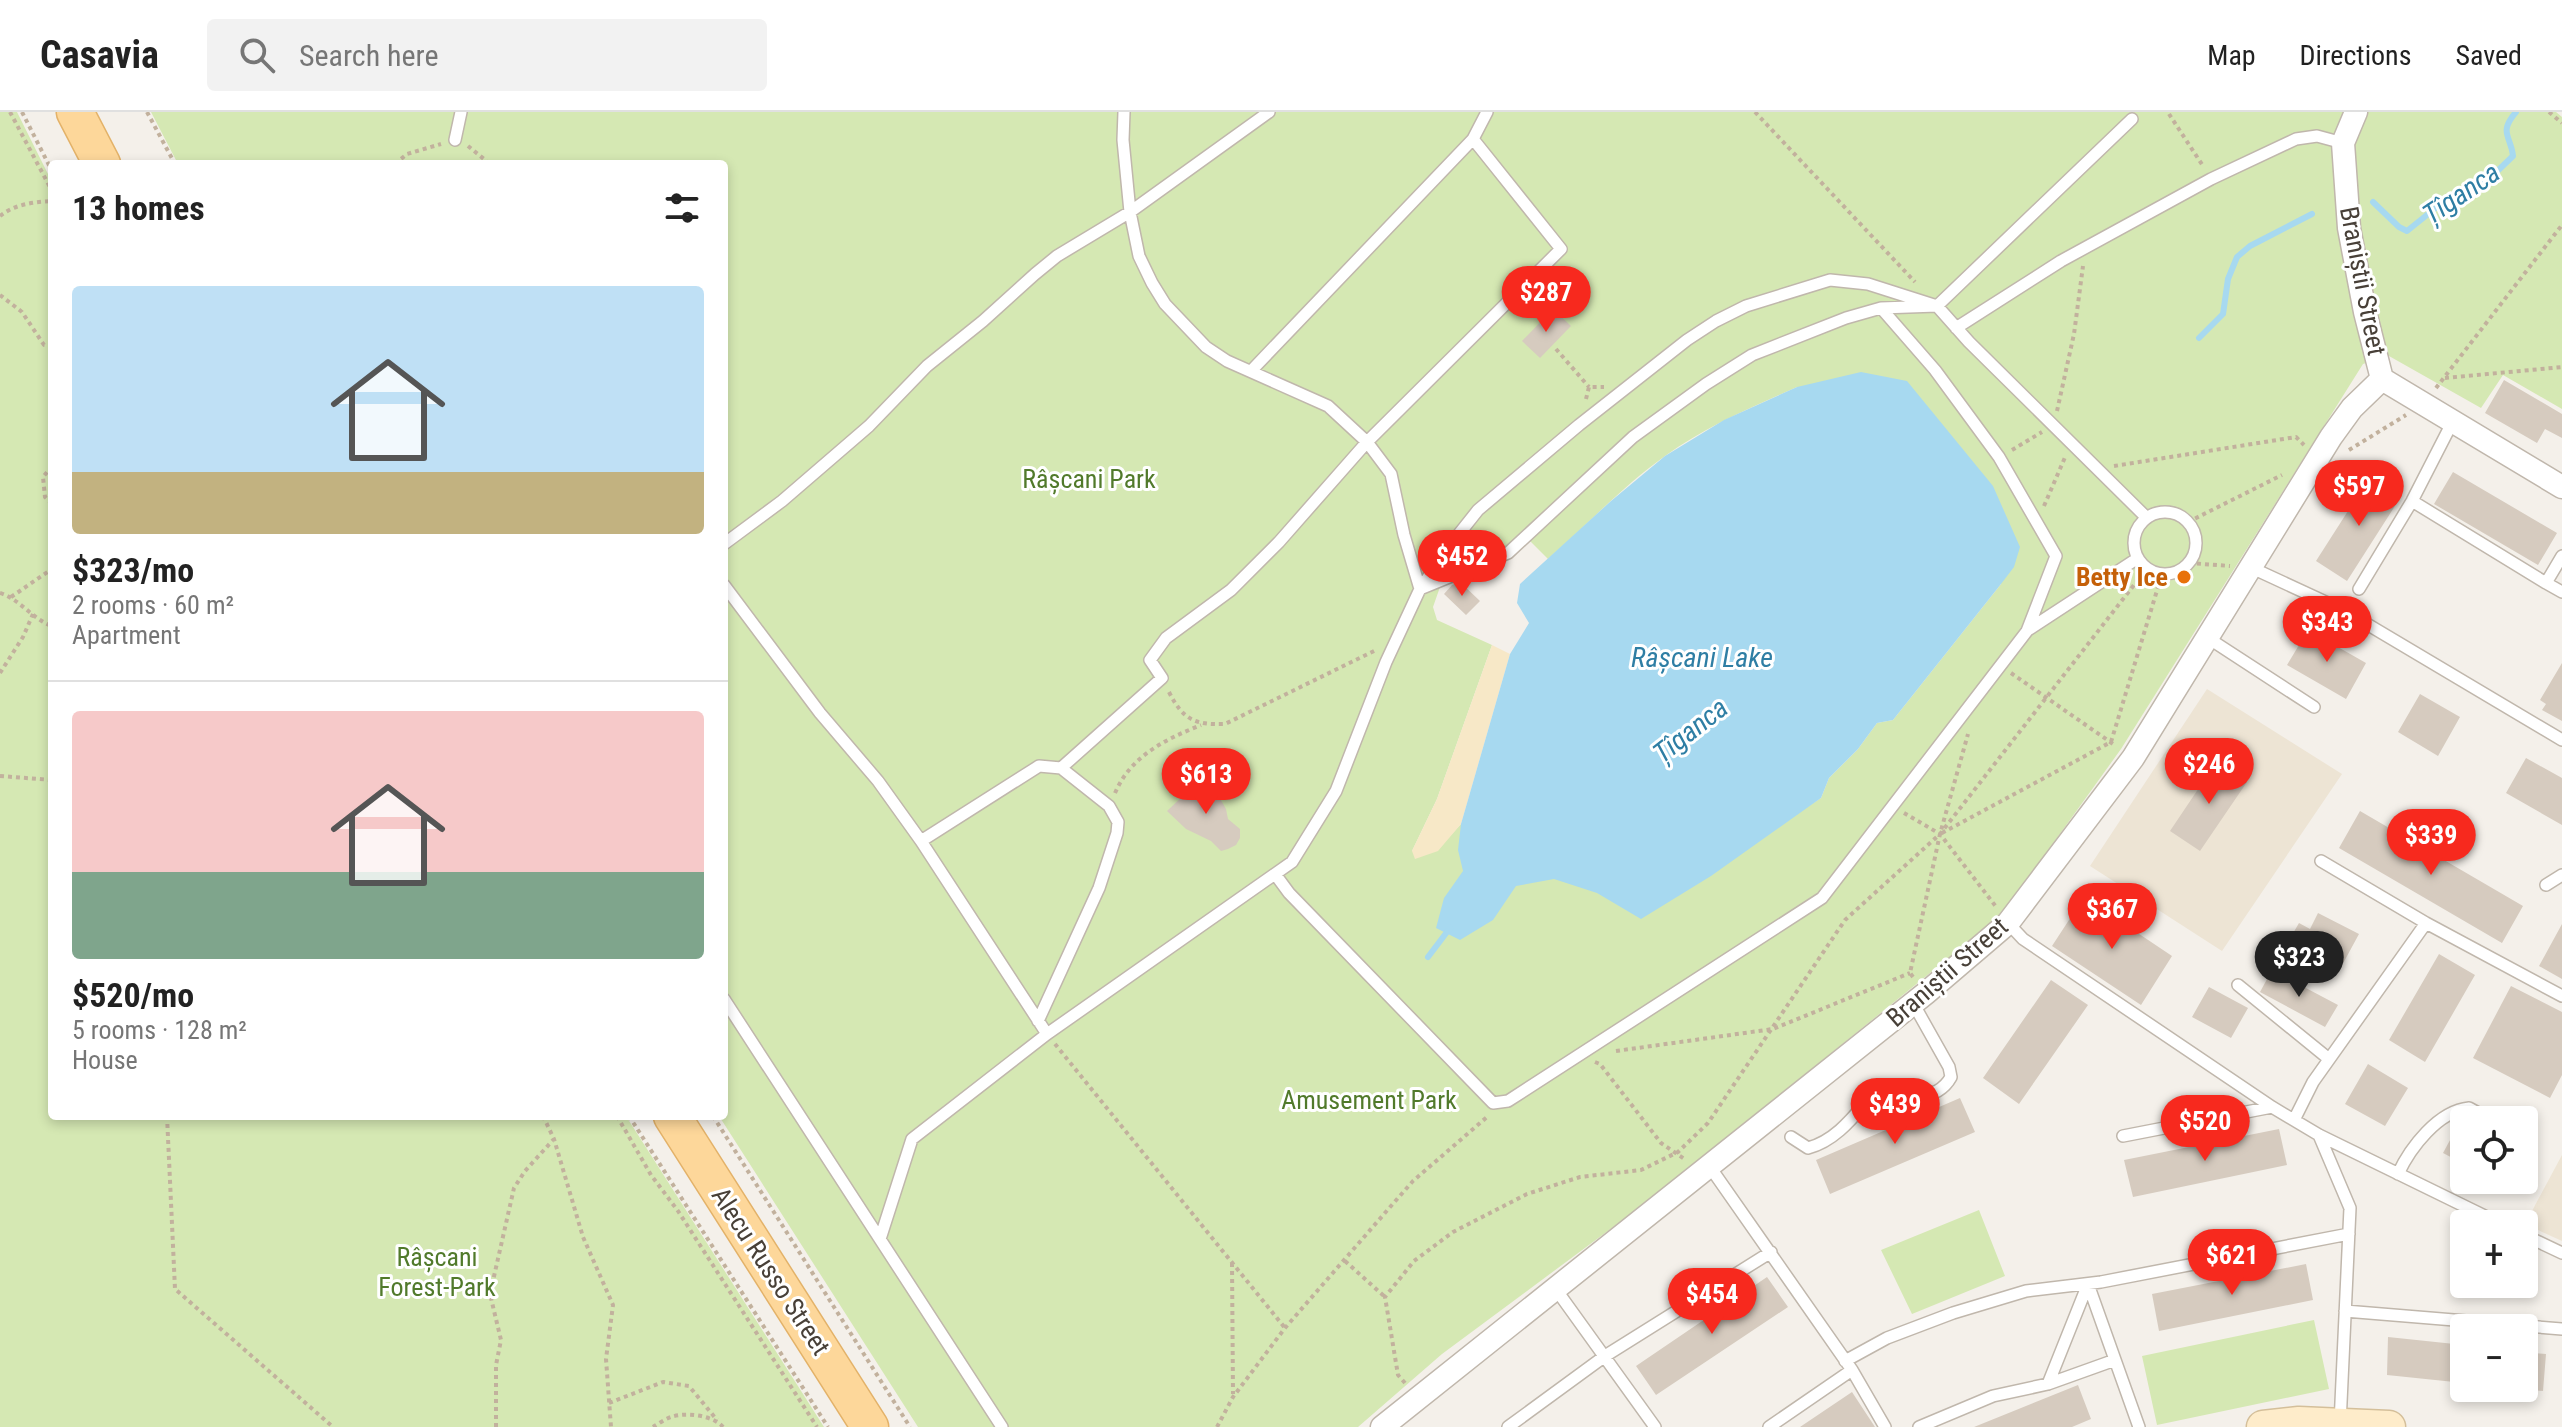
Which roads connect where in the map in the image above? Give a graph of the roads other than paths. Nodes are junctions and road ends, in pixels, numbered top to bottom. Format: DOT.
graph roads {
  1 [pos="75,112"];
  2 [pos="461,112"];
  3 [pos="1124,112"];
  4 [pos="1269,112"];
  5 [pos="1487,112"];
  6 [pos="2356,112"];
  7 [pos="2132,119"];
  8 [pos="1473,139"];
  9 [pos="455,140"];
  10 [pos="2343,143"];
  11 [pos="100,160"];
  12 [pos="1130,212"];
  13 [pos="1937,306"];
  14 [pos="1881,308"];
  15 [pos="1956,328"];
  16 [pos="1251,371"];
  17 [pos="2382,379"];
  18 [pos="2453,420"];
  19 [pos="1367,442"];
  20 [pos="2562,487"];
  21 [pos="2412,501"];
  22 [pos="2147,518"];
  23 [pos="728,541"];
  24 [pos="2562,556"];
  25 [pos="2138,558"];
  26 [pos="2252,568"];
  27 [pos="2546,583"];
  28 [pos="1420,589"];
  29 [pos="2359,589"];
  30 [pos="728,590"];
  31 [pos="2562,592"];
  32 [pos="2027,631"];
  33 [pos="2208,638"];
  34 [pos="2314,707"];
  35 [pos="2562,740"];
  36 [pos="1061,768"];
  37 [pos="921,841"];
  38 [pos="2321,861"];
  39 [pos="1275,874"];
  40 [pos="2562,875"];
  41 [pos="2546,885"];
  42 [pos="2008,923"];
  43 [pos="2426,923"];
  44 [pos="2238,985"];
  45 [pos="2562,996"];
  46 [pos="1920,998"];
  47 [pos="728,1005"];
  48 [pos="1038,1021"];
  49 [pos="1047,1034"];
  50 [pos="2329,1059"];
  51 [pos="2272,1107"];
  52 [pos="2450,1114"];
  53 [pos="675,1120"];
  54 [pos="2294,1120"];
  55 [pos="2319,1135"];
  56 [pos="2123,1136"];
  57 [pos="1791,1137"];
  58 [pos="1705,1171"];
  59 [pos="2398,1174"];
  60 [pos="2472,1210"];
  61 [pos="2349,1234"];
  62 [pos="880,1239"];
  63 [pos="2538,1242"];
  64 [pos="1771,1252"];
  65 [pos="2562,1253"];
  66 [pos="2088,1284"];
  67 [pos="1555,1288"];
  68 [pos="2345,1311"];
  69 [pos="2562,1329"];
  70 [pos="1605,1356"];
  71 [pos="2115,1360"];
  72 [pos="1849,1366"];
  73 [pos="2048,1384"];
  74 [pos="1397,1422"];
  75 [pos="2340,1424"];
  76 [pos="870,1427"];
  77 [pos="1002,1427"];
  78 [pos="1508,1427"];
  79 [pos="1655,1427"];
  80 [pos="1769,1427"];
  81 [pos="1885,1427"];
  82 [pos="1919,1427"];
  83 [pos="2139,1427"];
  84 [pos="2263,1427"];
  85 [pos="2385,1427"];
  1 -- 11 [label="main road"];
  2 -- 9 [label="lane"];
  3 -- 12 [label="lane"];
  4 -- 12 [label="lane"];
  5 -- 8 [label="lane"];
  6 -- 10 [label="street, Braniștii Street"];
  7 -- 13 [label="lane"];
  8 -- 16 [label="lane"];
  8 -- 19 [label="lane"];
  10 -- 15 [label="lane"];
  10 -- 17 [label="street, Braniștii Street"];
  12 -- 16 [label="lane"];
  12 -- 23 [label="lane"];
  13 -- 14 [label="lane"];
  13 -- 15 [label="lane"];
  13 -- 28 [label="lane"];
  14 -- 28 [label="lane"];
  14 -- 32 [label="lane"];
  15 -- 22 [label="lane"];
  16 -- 19 [label="lane"];
  17 -- 18 [label="street"];
  17 -- 26 [label="street, Braniștii Street"];
  18 -- 20 [label="street"];
  18 -- 21 [label="lane"];
  19 -- 28 [label="lane"];
  19 -- 36 [label="lane"];
  21 -- 27 [label="lane"];
  21 -- 29 [label="lane"];
  22 -- 25 [label="lane"];
  22 -- 25 [label="lane"];
  24 -- 27 [label="lane"];
  25 -- 32 [label="lane"];
  26 -- 33 [label="street, Braniștii Street"];
  26 -- 35 [label="lane"];
  27 -- 31 [label="lane"];
  28 -- 39 [label="lane"];
  30 -- 37 [label="lane"];
  32 -- 39 [label="lane"];
  33 -- 34 [label="lane"];
  33 -- 42 [label="street, Braniștii Street"];
  36 -- 37 [label="lane"];
  36 -- 48 [label="lane"];
  37 -- 48 [label="lane"];
  38 -- 43 [label="lane"];
  39 -- 49 [label="lane"];
  40 -- 41 [label="lane"];
  42 -- 46 [label="street, Braniștii Street"];
  42 -- 51 [label="lane"];
  43 -- 45 [label="lane"];
  43 -- 50 [label="lane"];
  44 -- 50 [label="lane"];
  46 -- 57 [label="lane"];
  46 -- 58 [label="street, Braniștii Street"];
  47 -- 62 [label="lane"];
  48 -- 49 [label="lane"];
  49 -- 62 [label="lane"];
  50 -- 54 [label="lane"];
  51 -- 54 [label="lane"];
  51 -- 56 [label="lane"];
  52 -- 59 [label="lane"];
  53 -- 76 [label="main road, Alecu Russo Street"];
  54 -- 55 [label="lane"];
  55 -- 59 [label="lane"];
  55 -- 61 [label="lane"];
  58 -- 64 [label="lane"];
  58 -- 67 [label="street, Braniștii Street"];
  59 -- 60 [label="lane"];
  61 -- 66 [label="lane"];
  61 -- 68 [label="lane"];
  62 -- 77 [label="lane"];
  63 -- 65 [label="lane"];
  64 -- 70 [label="lane"];
  64 -- 72 [label="lane"];
  66 -- 71 [label="lane"];
  66 -- 72 [label="lane"];
  66 -- 73 [label="lane"];
  67 -- 70 [label="lane"];
  67 -- 74 [label="street, Braniștii Street"];
  68 -- 69 [label="lane"];
  68 -- 75 [label="lane"];
  70 -- 78 [label="lane"];
  70 -- 79 [label="lane"];
  71 -- 73 [label="lane"];
  71 -- 83 [label="lane"];
  72 -- 80 [label="lane"];
  72 -- 81 [label="lane"];
  73 -- 82 [label="lane"];
  75 -- 84 [label="main road"];
  75 -- 85 [label="main road"];
}
